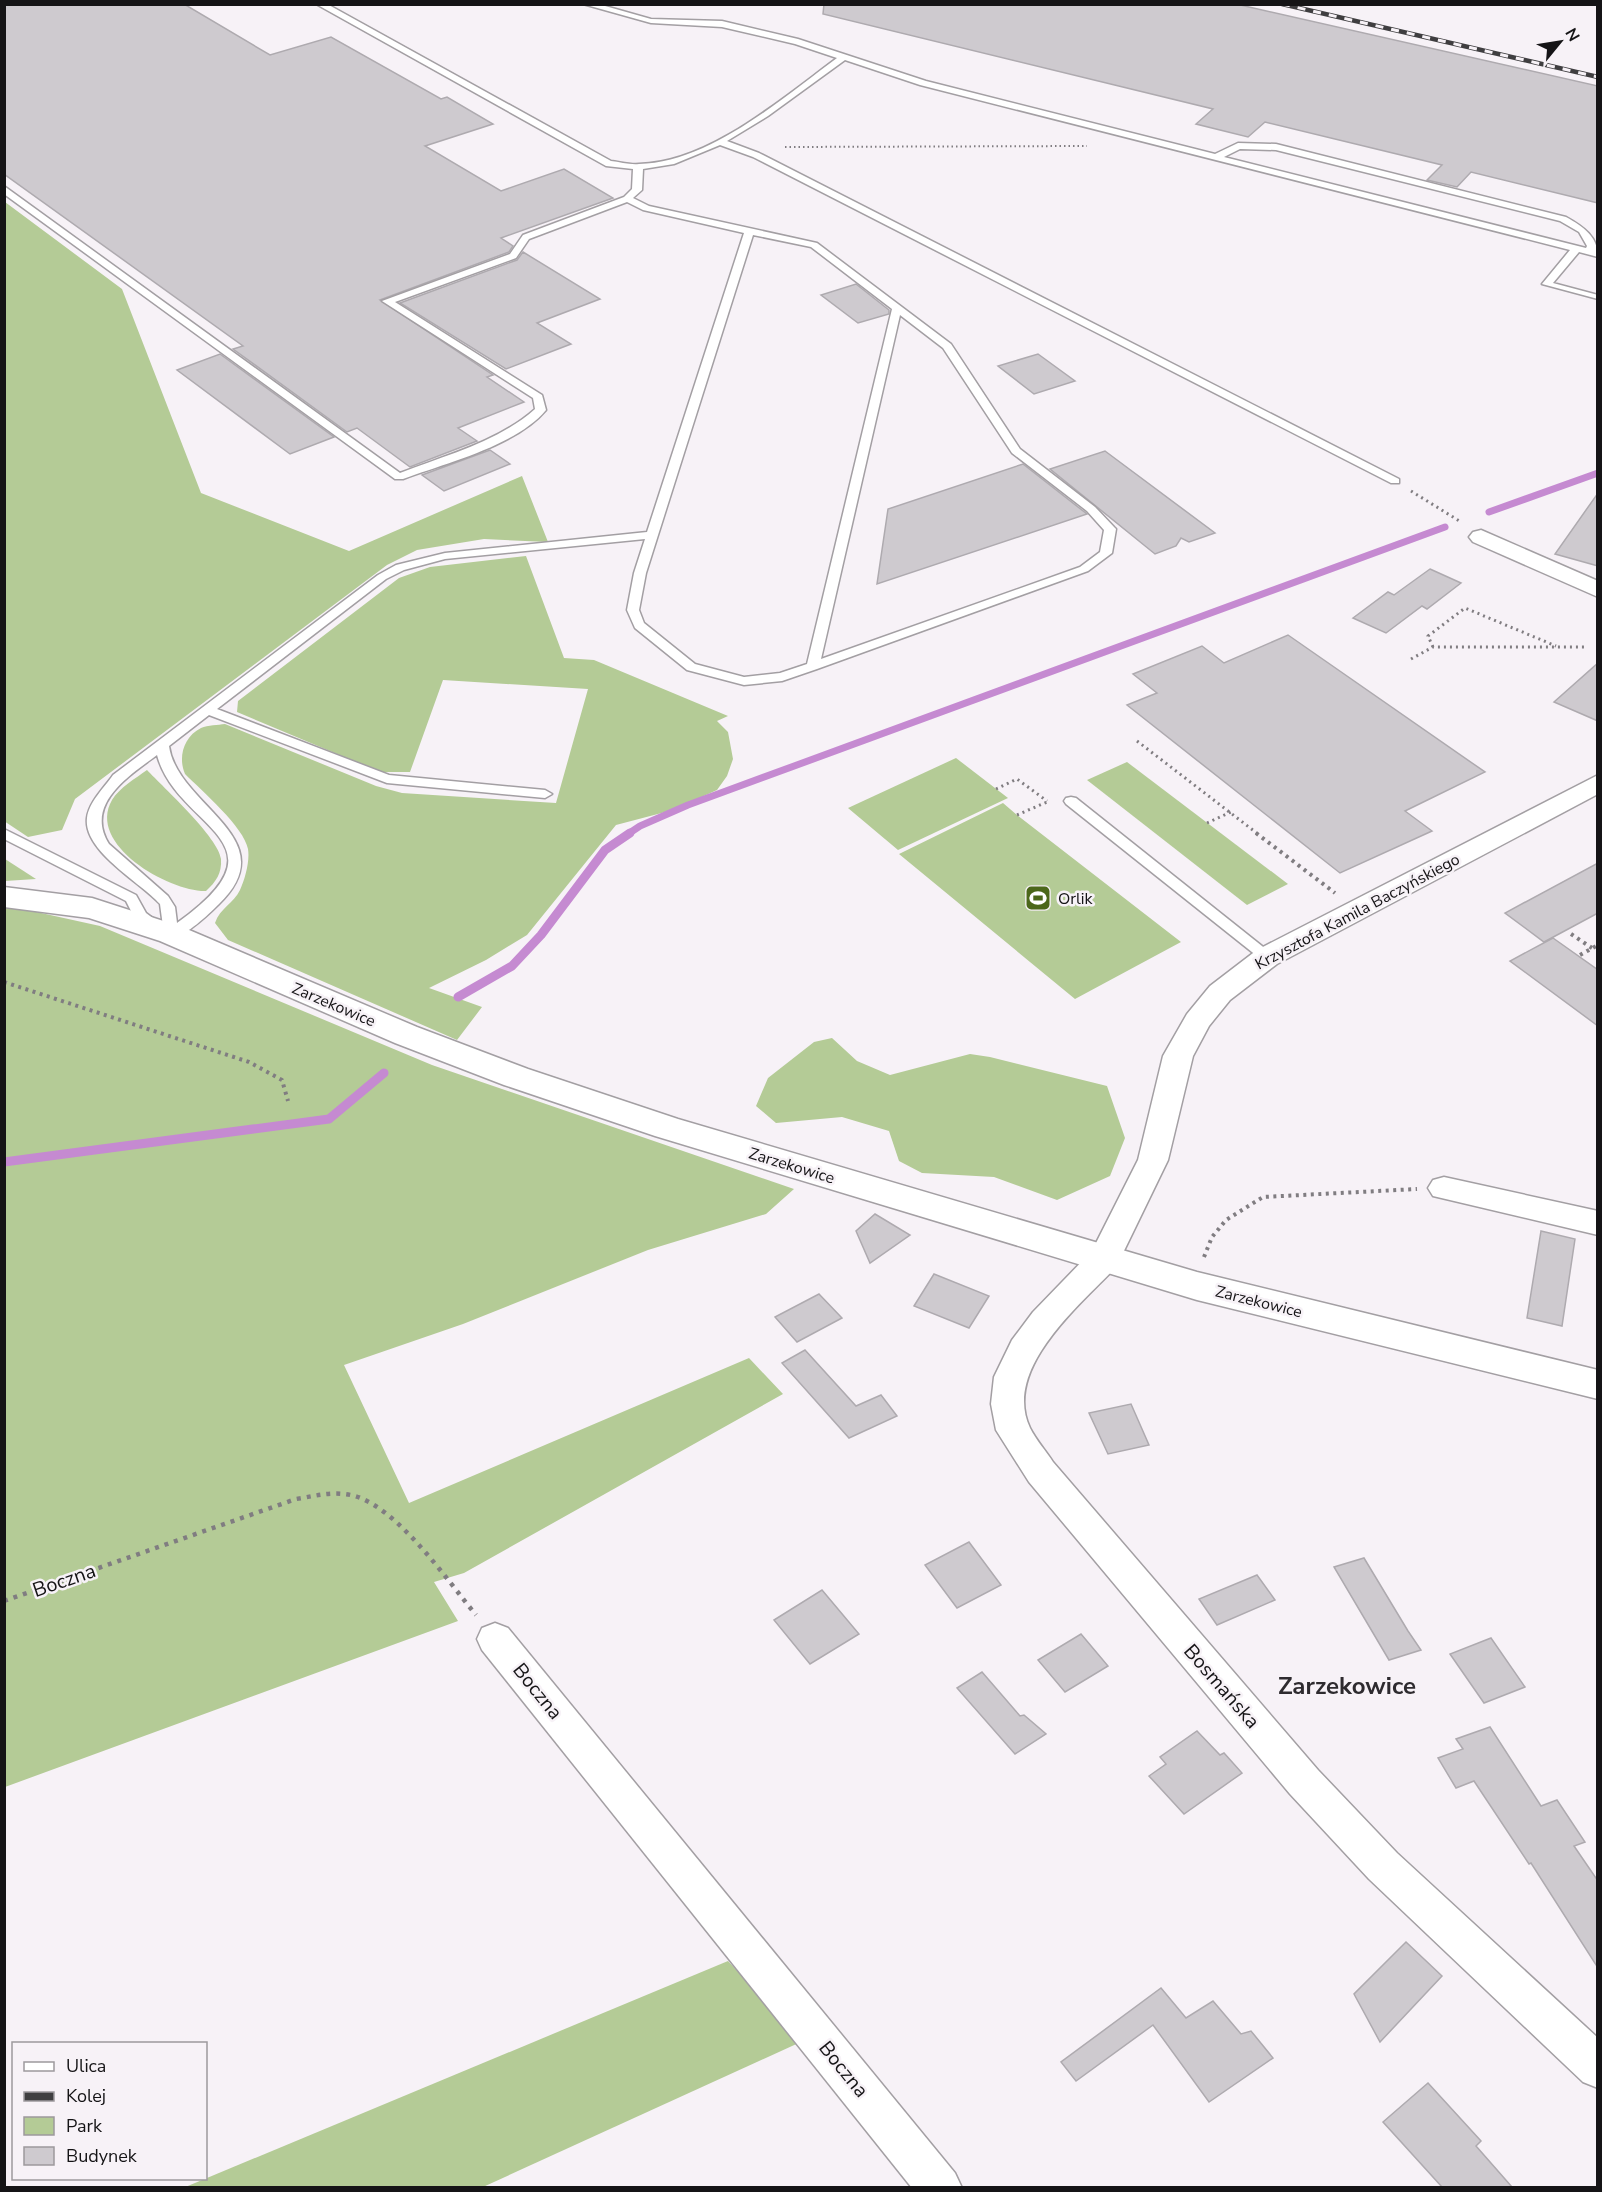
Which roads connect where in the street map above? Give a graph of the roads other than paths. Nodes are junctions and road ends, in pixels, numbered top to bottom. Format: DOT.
graph roads {
  1 [pos="320,4"];
  2 [pos="587,4"];
  3 [pos="844,56"];
  4 [pos="721,142"];
  5 [pos="1216,157"];
  6 [pos="638,169"];
  7 [pos="4,189"];
  8 [pos="627,198"];
  9 [pos="749,231"];
  10 [pos="1576,249"];
  11 [pos="1594,253"];
  12 [pos="1595,297"];
  13 [pos="897,308"];
  14 [pos="1395,481"];
  15 [pos="653,535"];
  16 [pos="1481,537"];
  17 [pos="1598,590"];
  18 [pos="813,666"];
  19 [pos="208,710"];
  20 [pos="162,745"];
  21 [pos="1598,783"];
  22 [pos="545,795"];
  23 [pos="1071,801"];
  24 [pos="4,833"];
  25 [pos="4,897"];
  26 [pos="171,934"];
  27 [pos="1267,957"];
  28 [pos="1444,1188"];
  29 [pos="1598,1223"];
  30 [pos="1104,1259"];
  31 [pos="1598,1385"];
  32 [pos="495,1639"];
  33 [pos="1598,2067"];
  34 [pos="940,2187"];
  1 -- 6 [label="lane"];
  2 -- 3 [label="lane"];
  3 -- 4 [label="lane"];
  3 -- 5 [label="lane"];
  4 -- 6 [label="lane"];
  4 -- 14 [label="lane"];
  5 -- 10 [label="lane"];
  5 -- 11 [label="lane"];
  6 -- 8 [label="lane"];
  7 -- 8 [label="lane"];
  8 -- 9 [label="lane"];
  9 -- 13 [label="lane"];
  9 -- 15 [label="lane"];
  10 -- 11 [label="lane"];
  10 -- 12 [label="lane"];
  13 -- 18 [label="lane"];
  13 -- 18 [label="lane"];
  15 -- 18 [label="lane"];
  15 -- 19 [label="lane"];
  16 -- 17 [label="street"];
  19 -- 20 [label="lane"];
  19 -- 22 [label="lane"];
  20 -- 26 [label="lane"];
  20 -- 26 [label="lane"];
  21 -- 27 [label="street, Krzysztofa Kamila Baczyńskiego"];
  23 -- 27 [label="lane"];
  24 -- 26 [label="lane"];
  25 -- 26 [label="street, Zarzekowice"];
  26 -- 30 [label="street, Zarzekowice"];
  27 -- 30 [label="street, Krzysztofa Kamila Baczyńskiego"];
  28 -- 29 [label="street"];
  30 -- 31 [label="street, Zarzekowice"];
  30 -- 33 [label="street, Bosmańska"];
  32 -- 34 [label="street, Boczna"];
}
